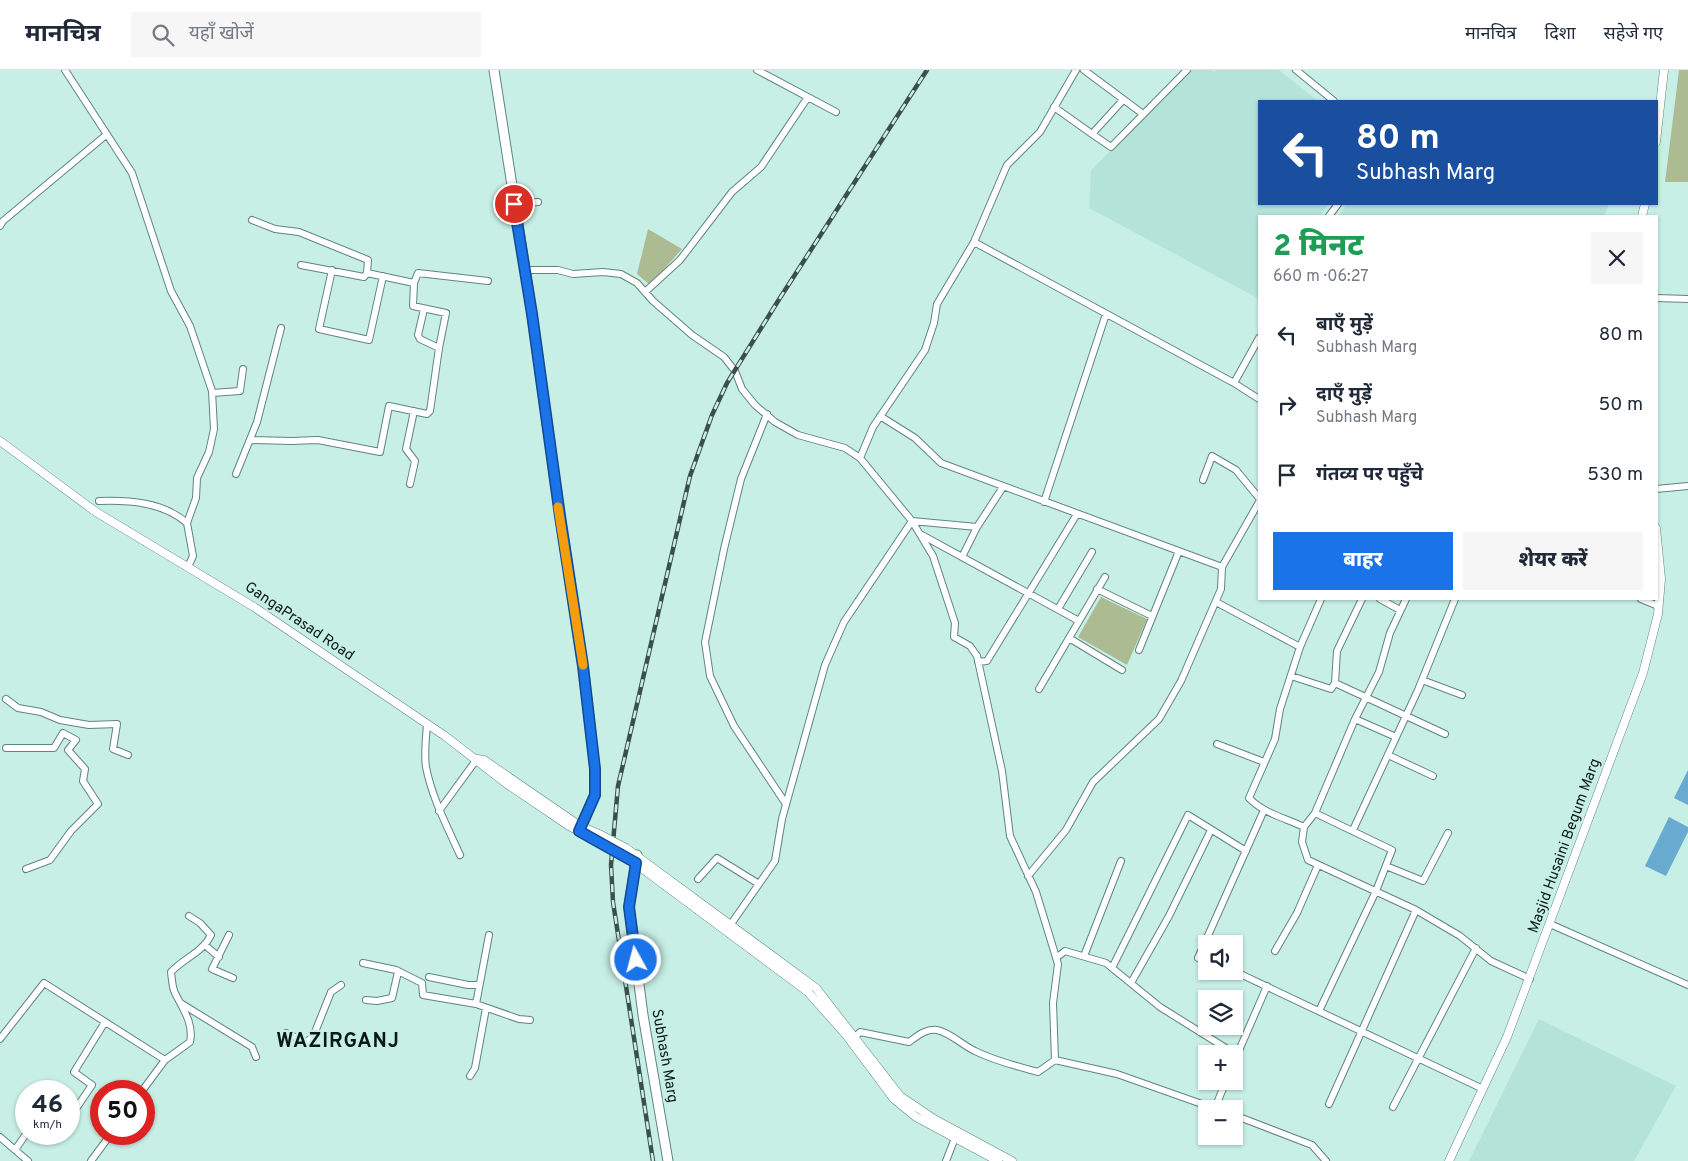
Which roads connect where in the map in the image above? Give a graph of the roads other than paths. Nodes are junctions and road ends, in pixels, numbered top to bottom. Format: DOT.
graph roads {
  1 [pos="65,70"];
  2 [pos="494,70"];
  3 [pos="757,70"];
  4 [pos="1076,70"];
  5 [pos="1084,70"];
  6 [pos="1187,70"];
  7 [pos="1296,70"];
  8 [pos="1664,70"];
  9 [pos="808,97"];
  10 [pos="1124,100"];
  11 [pos="1333,100"];
  12 [pos="1054,107"];
  13 [pos="836,112"];
  14 [pos="1143,114"];
  15 [pos="1658,124"];
  16 [pos="1092,134"];
  17 [pos="106,135"];
  18 [pos="538,202"];
  19 [pos="514,204"];
  20 [pos="252,220"];
  21 [pos="0,226"];
  22 [pos="974,242"];
  23 [pos="301,265"];
  24 [pos="332,270"];
  25 [pos="525,270"];
  26 [pos="367,273"];
  27 [pos="384,276"];
  28 [pos="488,281"];
  29 [pos="414,282"];
  30 [pos="646,292"];
  31 [pos="1658,298"];
  32 [pos="1688,299"];
  33 [pos="424,309"];
  34 [pos="1106,314"];
  35 [pos="281,328"];
  36 [pos="1258,340"];
  37 [pos="439,348"];
  38 [pos="243,369"];
  39 [pos="1234,383"];
  40 [pos="212,393"];
  41 [pos="1258,398"];
  42 [pos="414,411"];
  43 [pos="767,414"];
  44 [pos="880,416"];
  45 [pos="250,440"];
  46 [pos="0,441"];
  47 [pos="860,458"];
  48 [pos="236,474"];
  49 [pos="1203,480"];
  50 [pos="410,484"];
  51 [pos="1688,486"];
  52 [pos="1004,487"];
  53 [pos="1658,489"];
  54 [pos="1258,497"];
  55 [pos="99,501"];
  56 [pos="1044,502"];
  57 [pos="1258,504"];
  58 [pos="1076,514"];
  59 [pos="912,521"];
  60 [pos="187,523"];
  61 [pos="977,527"];
  62 [pos="919,533"];
  63 [pos="1658,548"];
  64 [pos="1179,551"];
  65 [pos="1092,552"];
  66 [pos="962,557"];
  67 [pos="188,567"];
  68 [pos="1222,567"];
  69 [pos="1105,577"];
  70 [pos="1098,590"];
  71 [pos="1028,593"];
  72 [pos="1321,600"];
  73 [pos="1362,600"];
  74 [pos="1382,600"];
  75 [pos="1405,600"];
  76 [pos="1455,600"];
  77 [pos="1643,600"];
  78 [pos="1216,602"];
  79 [pos="1658,606"];
  80 [pos="1058,609"];
  81 [pos="1400,610"];
  82 [pos="1152,616"];
  83 [pos="1079,621"];
  84 [pos="1069,638"];
  85 [pos="1300,647"];
  86 [pos="1139,650"];
  87 [pos="978,662"];
  88 [pos="1122,670"];
  89 [pos="1291,676"];
  90 [pos="1422,680"];
  91 [pos="1335,683"];
  92 [pos="1039,689"];
  93 [pos="1462,695"];
  94 [pos="1365,698"];
  95 [pos="6,699"];
  96 [pos="1406,716"];
  97 [pos="1355,720"];
  98 [pos="67,721"];
  99 [pos="427,724"];
  100 [pos="63,733"];
  101 [pos="1445,734"];
  102 [pos="1396,737"];
  103 [pos="1217,744"];
  104 [pos="6,748"];
  105 [pos="128,755"];
  106 [pos="1388,755"];
  107 [pos="477,760"];
  108 [pos="1264,762"];
  109 [pos="1433,776"];
  110 [pos="786,804"];
  111 [pos="1264,810"];
  112 [pos="439,811"];
  113 [pos="1315,813"];
  114 [pos="1304,827"];
  115 [pos="580,829"];
  116 [pos="1211,830"];
  117 [pos="1354,830"];
  118 [pos="1448,833"];
  119 [pos="1246,851"];
  120 [pos="460,855"];
  121 [pos="636,859"];
  122 [pos="1121,862"];
  123 [pos="1318,864"];
  124 [pos="1386,866"];
  125 [pos="26,869"];
  126 [pos="1028,876"];
  127 [pos="698,879"];
  128 [pos="759,884"];
  129 [pos="1376,891"];
  130 [pos="1416,910"];
  131 [pos="189,916"];
  132 [pos="731,924"];
  133 [pos="1550,924"];
  134 [pos="229,935"];
  135 [pos="489,935"];
  136 [pos="1208,935"];
  137 [pos="206,946"];
  138 [pos="1476,948"];
  139 [pos="1275,951"];
  140 [pos="1084,956"];
  141 [pos="219,957"];
  142 [pos="1056,958"];
  143 [pos="363,963"];
  144 [pos="1112,968"];
  145 [pos="398,972"];
  146 [pos="1243,975"];
  147 [pos="429,977"];
  148 [pos="233,978"];
  149 [pos="1530,979"];
  150 [pos="1131,983"];
  151 [pos="479,984"];
  152 [pos="1688,985"];
  153 [pos="341,986"];
  154 [pos="1267,986"];
  155 [pos="366,1000"];
  156 [pos="182,1004"];
  157 [pos="476,1004"];
  158 [pos="486,1008"];
  159 [pos="1319,1011"];
  160 [pos="530,1020"];
  161 [pos="105,1022"];
  162 [pos="1362,1031"];
  163 [pos="286,1033"];
  164 [pos="855,1037"];
  165 [pos="0,1039"];
  166 [pos="1222,1045"];
  167 [pos="1241,1045"];
  168 [pos="256,1057"];
  169 [pos="1419,1058"];
  170 [pos="165,1060"];
  171 [pos="1054,1060"];
  172 [pos="470,1076"];
  173 [pos="150,1080"];
  174 [pos="1483,1089"];
  175 [pos="80,1103"];
  176 [pos="1198,1103"];
  177 [pos="1329,1104"];
  178 [pos="1393,1107"];
  179 [pos="1243,1118"];
  180 [pos="0,1137"];
  181 [pos="955,1138"];
  182 [pos="18,1145"];
  183 [pos="103,1145"];
  184 [pos="14,1150"];
  185 [pos="28,1161"];
  186 [pos="91,1161"];
  187 [pos="668,1161"];
  188 [pos="946,1161"];
  189 [pos="998,1161"];
  190 [pos="1012,1161"];
  191 [pos="1326,1161"];
  192 [pos="1449,1161"];
  1 -- 17 [label="street"];
  2 -- 19 [label="main road"];
  3 -- 9 [label="street"];
  4 -- 12 [label="street"];
  5 -- 10 [label="street"];
  6 -- 14 [label="street"];
  7 -- 11 [label="street"];
  8 -- 15 [label="street"];
  9 -- 13 [label="street"];
  9 -- 30 [label="street"];
  10 -- 14 [label="street"];
  10 -- 16 [label="street"];
  12 -- 16 [label="street"];
  12 -- 22 [label="street"];
  14 -- 16 [label="street"];
  17 -- 21 [label="street"];
  17 -- 40 [label="street"];
  18 -- 19 [label="street"];
  19 -- 25 [label="main road"];
  20 -- 26 [label="street"];
  22 -- 34 [label="street"];
  22 -- 44 [label="street"];
  23 -- 24 [label="street"];
  24 -- 26 [label="street"];
  24 -- 27 [label="street"];
  25 -- 30 [label="street"];
  25 -- 115 [label="main road"];
  26 -- 27 [label="street"];
  27 -- 29 [label="street"];
  28 -- 29 [label="street"];
  29 -- 33 [label="street"];
  30 -- 43 [label="street"];
  31 -- 32 [label="street"];
  33 -- 37 [label="street"];
  33 -- 37 [label="street"];
  34 -- 39 [label="street"];
  34 -- 56 [label="street"];
  35 -- 45 [label="street"];
  36 -- 39 [label="street"];
  37 -- 42 [label="street"];
  38 -- 40 [label="street"];
  39 -- 41 [label="street"];
  40 -- 60 [label="street"];
  42 -- 45 [label="street"];
  42 -- 50 [label="street"];
  43 -- 47 [label="street"];
  43 -- 110 [label="street"];
  44 -- 47 [label="street"];
  44 -- 52 [label="street"];
  45 -- 48 [label="street"];
  46 -- 67 [label="street, GangaPrasad Road"];
  47 -- 59 [label="street"];
  49 -- 54 [label="street"];
  51 -- 53 [label="street"];
  52 -- 56 [label="street"];
  52 -- 61 [label="street"];
  55 -- 60 [label="street"];
  56 -- 58 [label="street"];
  57 -- 68 [label="street"];
  58 -- 64 [label="street"];
  58 -- 71 [label="street"];
  59 -- 61 [label="street"];
  59 -- 62 [label="street"];
  59 -- 110 [label="street"];
  60 -- 67 [label="street"];
  61 -- 66 [label="street"];
  62 -- 66 [label="street"];
  62 -- 87 [label="street"];
  63 -- 79 [label="street, Masjid Husaini Begum Marg"];
  64 -- 68 [label="street"];
  64 -- 82 [label="street"];
  65 -- 80 [label="street"];
  66 -- 71 [label="street"];
  67 -- 99 [label="street, GangaPrasad Road"];
  68 -- 78 [label="street"];
  69 -- 70 [label="street"];
  70 -- 82 [label="street"];
  70 -- 83 [label="street"];
  71 -- 80 [label="street"];
  71 -- 87 [label="street"];
  72 -- 85 [label="street"];
  73 -- 91 [label="street"];
  74 -- 81 [label="street"];
  75 -- 81 [label="street"];
  76 -- 90 [label="street"];
  77 -- 79 [label="street"];
  78 -- 85 [label="street"];
  78 -- 126 [label="street"];
  79 -- 133 [label="street, Masjid Husaini Begum Marg"];
  80 -- 83 [label="street"];
  81 -- 94 [label="street"];
  82 -- 86 [label="street"];
  83 -- 84 [label="street"];
  84 -- 88 [label="street"];
  84 -- 92 [label="street"];
  85 -- 89 [label="street"];
  87 -- 126 [label="street"];
  89 -- 91 [label="street"];
  89 -- 108 [label="street"];
  90 -- 93 [label="street"];
  90 -- 96 [label="street"];
  91 -- 94 [label="street"];
  94 -- 96 [label="street"];
  94 -- 97 [label="street"];
  95 -- 98 [label="street"];
  96 -- 101 [label="street"];
  96 -- 102 [label="street"];
  97 -- 102 [label="street"];
  97 -- 113 [label="street"];
  98 -- 100 [label="street"];
  98 -- 105 [label="street"];
  99 -- 107 [label="street, GangaPrasad Road"];
  99 -- 112 [label="street"];
  100 -- 104 [label="street"];
  100 -- 125 [label="street"];
  102 -- 106 [label="street"];
  103 -- 108 [label="street"];
  106 -- 109 [label="street"];
  106 -- 117 [label="street"];
  107 -- 112 [label="street"];
  107 -- 115 [label="street, GangaPrasad Road"];
  108 -- 111 [label="street"];
  110 -- 128 [label="street"];
  111 -- 114 [label="street"];
  111 -- 119 [label="street"];
  112 -- 120 [label="street"];
  113 -- 114 [label="street"];
  113 -- 117 [label="street"];
  114 -- 123 [label="street"];
  115 -- 121 [label="street, bridge"];
  116 -- 119 [label="street"];
  116 -- 144 [label="street"];
  116 -- 150 [label="street"];
  117 -- 124 [label="street"];
  118 -- 124 [label="street"];
  119 -- 136 [label="street"];
  121 -- 132 [label="street"];
  121 -- 181 [label="street"];
  121 -- 187 [label="main road, Subhash Marg"];
  122 -- 140 [label="street"];
  123 -- 129 [label="street"];
  123 -- 139 [label="street"];
  124 -- 129 [label="street"];
  126 -- 142 [label="street"];
  127 -- 128 [label="street"];
  128 -- 132 [label="street"];
  129 -- 130 [label="street"];
  129 -- 159 [label="street"];
  130 -- 138 [label="street"];
  130 -- 162 [label="street"];
  131 -- 137 [label="street"];
  132 -- 164 [label="street"];
  133 -- 149 [label="street, Masjid Husaini Begum Marg"];
  133 -- 152 [label="street"];
  134 -- 141 [label="street"];
  135 -- 151 [label="street"];
  137 -- 141 [label="street"];
  137 -- 156 [label="street"];
  138 -- 149 [label="street"];
  138 -- 169 [label="street"];
  140 -- 142 [label="street"];
  140 -- 144 [label="street"];
  141 -- 148 [label="street"];
  142 -- 171 [label="street"];
  143 -- 145 [label="street"];
  144 -- 150 [label="street"];
  145 -- 155 [label="street"];
  145 -- 157 [label="street"];
  146 -- 154 [label="street"];
  147 -- 151 [label="street"];
  149 -- 174 [label="street, Masjid Husaini Begum Marg"];
  150 -- 166 [label="street"];
  151 -- 157 [label="street"];
  153 -- 163 [label="street"];
  154 -- 159 [label="street"];
  154 -- 167 [label="street"];
  156 -- 168 [label="street"];
  156 -- 170 [label="street"];
  157 -- 158 [label="street"];
  158 -- 160 [label="street"];
  158 -- 172 [label="street"];
  159 -- 162 [label="street"];
  161 -- 165 [label="street"];
  161 -- 170 [label="street"];
  161 -- 175 [label="street"];
  162 -- 169 [label="street"];
  162 -- 177 [label="street"];
  164 -- 171 [label="street"];
  164 -- 190 [label="street"];
  169 -- 174 [label="street"];
  169 -- 178 [label="street"];
  170 -- 173 [label="street"];
  171 -- 176 [label="street"];
  174 -- 192 [label="street, Masjid Husaini Begum Marg"];
  179 -- 191 [label="street"];
  180 -- 184 [label="street"];
  181 -- 188 [label="street"];
  181 -- 189 [label="street"];
  182 -- 184 [label="street"];
  183 -- 186 [label="street"];
  184 -- 185 [label="street"];
}
